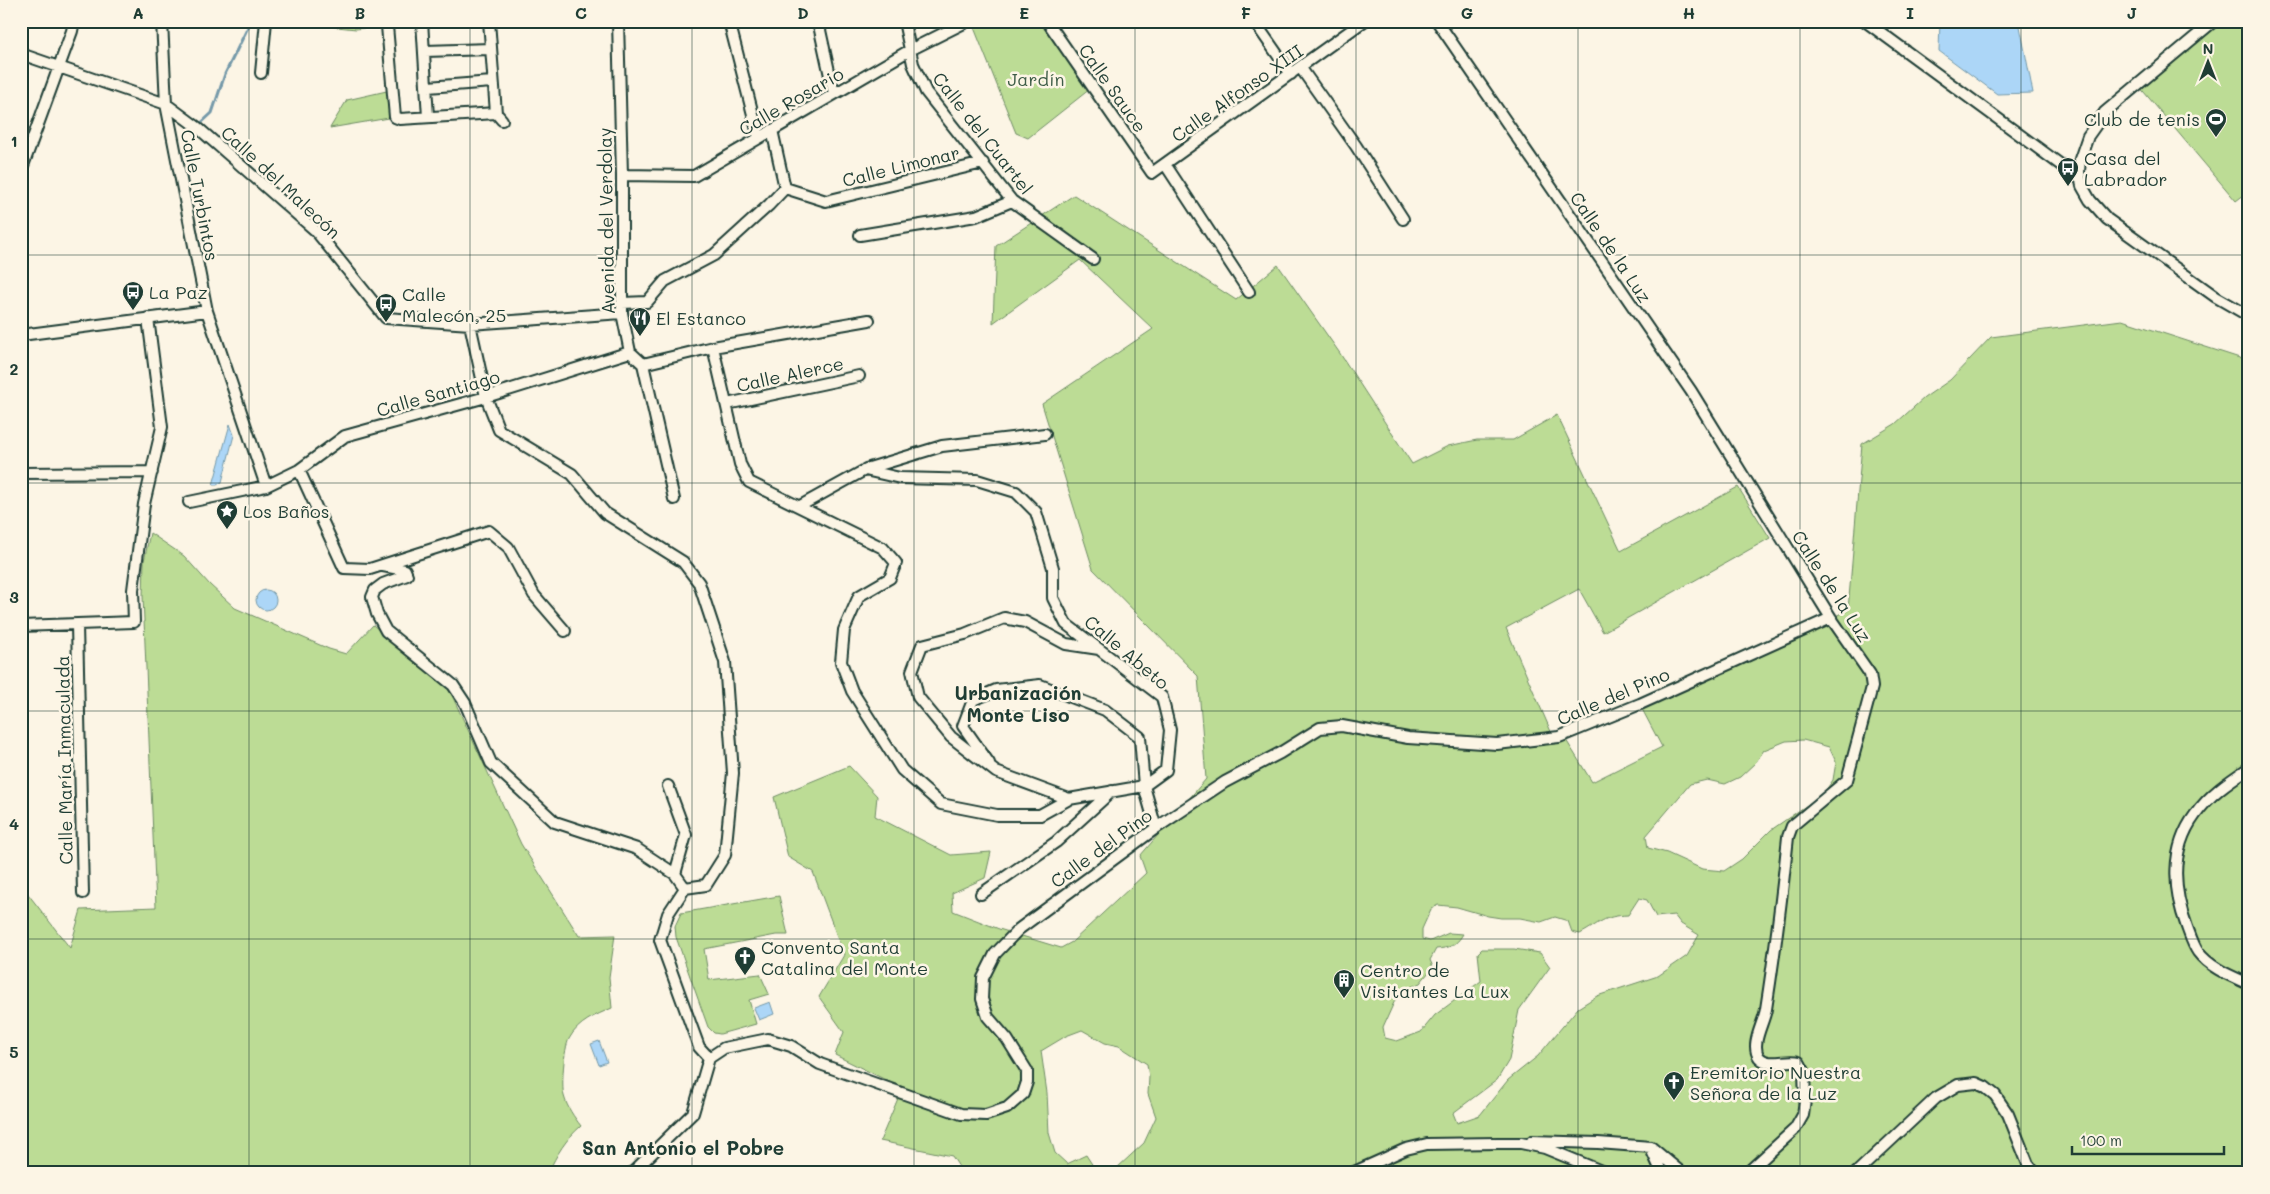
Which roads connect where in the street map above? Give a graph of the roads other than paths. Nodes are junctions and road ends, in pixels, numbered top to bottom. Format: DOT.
graph roads {
  1 [pos="74,21"];
  2 [pos="162,21"];
  3 [pos="266,21"];
  4 [pos="422,21"];
  5 [pos="489,21"];
  6 [pos="618,21"];
  7 [pos="729,21"];
  8 [pos="818,21"];
  9 [pos="904,21"];
  10 [pos="1047,21"];
  11 [pos="1254,21"];
  12 [pos="1364,21"];
  13 [pos="1437,21"];
  14 [pos="1865,21"];
  15 [pos="2214,21"];
  16 [pos="965,22"];
  17 [pos="387,26"];
  18 [pos="491,49"];
  19 [pos="910,50"];
  20 [pos="425,51"];
  21 [pos="21,54"];
  22 [pos="58,68"];
  23 [pos="1300,68"];
  24 [pos="262,72"];
  25 [pos="1291,74"];
  26 [pos="492,82"];
  27 [pos="428,87"];
  28 [pos="834,94"];
  29 [pos="166,104"];
  30 [pos="428,117"];
  31 [pos="772,130"];
  32 [pos="758,138"];
  33 [pos="983,163"];
  34 [pos="1165,164"];
  35 [pos="21,170"];
  36 [pos="1152,173"];
  37 [pos="622,175"];
  38 [pos="2080,179"];
  39 [pos="785,188"];
  40 [pos="1012,202"];
  41 [pos="1403,220"];
  42 [pos="860,235"];
  43 [pos="1093,259"];
  44 [pos="1249,292"];
  45 [pos="622,308"];
  46 [pos="207,311"];
  47 [pos="2249,316"];
  48 [pos="148,318"];
  49 [pos="869,320"];
  50 [pos="470,324"];
  51 [pos="21,335"];
  52 [pos="713,347"];
  53 [pos="630,352"];
  54 [pos="643,364"];
  55 [pos="859,376"];
  56 [pos="486,397"];
  57 [pos="727,404"];
  58 [pos="1045,434"];
  59 [pos="299,470"];
  60 [pos="865,470"];
  61 [pos="152,472"];
  62 [pos="21,473"];
  63 [pos="266,486"];
  64 [pos="674,499"];
  65 [pos="189,502"];
  66 [pos="800,506"];
  67 [pos="383,566"];
  68 [pos="1831,618"];
  69 [pos="21,626"];
  70 [pos="77,626"];
  71 [pos="565,631"];
  72 [pos="1102,649"];
  73 [pos="2249,768"];
  74 [pos="996,772"];
  75 [pos="668,786"];
  76 [pos="1144,786"];
  77 [pos="1112,791"];
  78 [pos="1069,799"];
  79 [pos="1156,828"];
  80 [pos="675,874"];
  81 [pos="685,888"];
  82 [pos="83,893"];
  83 [pos="981,894"];
  84 [pos="2249,984"];
  85 [pos="709,1058"];
  86 [pos="1521,1143"];
  87 [pos="1651,1147"];
  88 [pos="632,1173"];
  89 [pos="1352,1173"];
  90 [pos="1606,1173"];
  91 [pos="1662,1173"];
  92 [pos="1682,1173"];
  93 [pos="1747,1173"];
  94 [pos="1856,1173"];
  95 [pos="2035,1173"];
  1 -- 22 [label="street"];
  2 -- 29 [label="street, Calle Turbintos"];
  3 -- 24 [label="street"];
  4 -- 20 [label="street"];
  5 -- 18 [label="street"];
  6 -- 37 [label="street, Avenida del Verdolay"];
  7 -- 32 [label="street"];
  8 -- 28 [label="street"];
  9 -- 19 [label="street, Calle del Cuartel"];
  10 -- 36 [label="street, Calle Sauce"];
  11 -- 25 [label="street"];
  12 -- 23 [label="street, Calle Alfonso XIII"];
  13 -- 68 [label="street, Calle de la Luz"];
  14 -- 38 [label="street"];
  15 -- 38 [label="street"];
  16 -- 19 [label="street, Calle Rosario"];
  17 -- 30 [label="street"];
  18 -- 20 [label="street"];
  18 -- 26 [label="street"];
  19 -- 28 [label="street, Calle Rosario"];
  19 -- 33 [label="street, Calle del Cuartel"];
  20 -- 27 [label="street"];
  21 -- 22 [label="street, Calle del Malecón"];
  22 -- 29 [label="street, Calle del Malecón"];
  22 -- 35 [label="street"];
  23 -- 25 [label="street, Calle Alfonso XIII"];
  23 -- 41 [label="street"];
  25 -- 34 [label="street, Calle Alfonso XIII"];
  26 -- 27 [label="street"];
  26 -- 30 [label="street"];
  27 -- 30 [label="street"];
  28 -- 31 [label="street, Calle Rosario"];
  29 -- 46 [label="street, Calle Turbintos"];
  29 -- 50 [label="street, Calle del Malecón"];
  31 -- 32 [label="street, Calle Rosario"];
  31 -- 39 [label="street"];
  32 -- 37 [label="street, Calle Rosario"];
  33 -- 39 [label="street, Calle Limonar"];
  33 -- 40 [label="street, Calle del Cuartel"];
  34 -- 36 [label="street, Calle Alfonso XIII"];
  34 -- 44 [label="street"];
  37 -- 45 [label="street, Avenida del Verdolay"];
  38 -- 47 [label="street"];
  39 -- 45 [label="street, Calle del Malecón"];
  40 -- 42 [label="street"];
  40 -- 43 [label="street, Calle del Cuartel"];
  45 -- 50 [label="street, Calle del Malecón"];
  45 -- 53 [label="street, Avenida del Verdolay"];
  46 -- 48 [label="street"];
  46 -- 63 [label="street, Calle Turbintos"];
  48 -- 51 [label="street"];
  48 -- 61 [label="street"];
  49 -- 52 [label="street"];
  50 -- 56 [label="street"];
  52 -- 54 [label="street"];
  52 -- 57 [label="street"];
  53 -- 54 [label="street"];
  53 -- 56 [label="street, Calle Santiago"];
  54 -- 64 [label="street"];
  55 -- 57 [label="street, Calle Alerce"];
  56 -- 59 [label="street, Calle Santiago"];
  56 -- 81 [label="street"];
  57 -- 66 [label="street"];
  58 -- 60 [label="street"];
  59 -- 63 [label="street, Calle Santiago"];
  59 -- 67 [label="street"];
  60 -- 66 [label="street"];
  60 -- 72 [label="street, Calle Abeto"];
  61 -- 62 [label="street"];
  61 -- 70 [label="street"];
  63 -- 65 [label="street, Calle Santiago"];
  66 -- 78 [label="street"];
  67 -- 71 [label="street"];
  67 -- 80 [label="street"];
  68 -- 79 [label="street, Calle del Pino"];
  68 -- 93 [label="street, Calle de la Luz"];
  69 -- 70 [label="street"];
  70 -- 82 [label="street, Calle María Inmaculada"];
  72 -- 74 [label="street"];
  72 -- 76 [label="street, Calle Abeto"];
  73 -- 84 [label="street"];
  74 -- 76 [label="street"];
  74 -- 78 [label="street"];
  75 -- 80 [label="street"];
  76 -- 77 [label="street"];
  76 -- 79 [label="street"];
  77 -- 78 [label="street"];
  77 -- 83 [label="street"];
  79 -- 85 [label="street, Calle del Pino"];
  80 -- 81 [label="street"];
  81 -- 85 [label="street"];
  85 -- 88 [label="street"];
  86 -- 87 [label="street"];
  86 -- 89 [label="street"];
  86 -- 90 [label="street"];
  87 -- 91 [label="street"];
  87 -- 92 [label="street"];
  94 -- 95 [label="street"];
}
